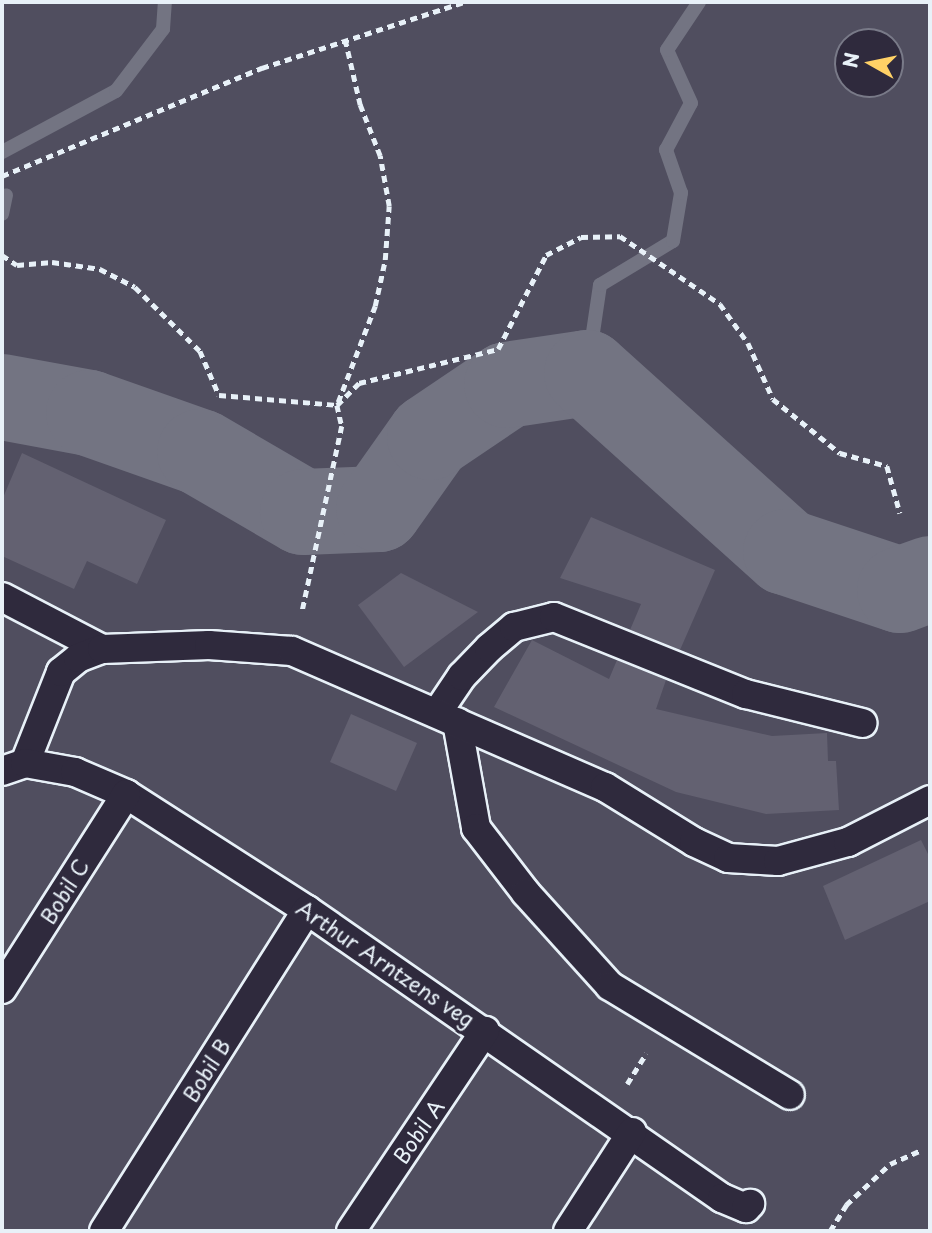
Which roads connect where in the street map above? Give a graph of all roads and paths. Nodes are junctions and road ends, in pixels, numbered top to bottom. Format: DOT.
graph roads {
  1 [pos="464,2"];
  2 [pos="345,40"];
  3 [pos="2,176"];
  4 [pos="2,255"];
  5 [pos="337,405"];
  6 [pos="900,513"];
  7 [pos="2,597"];
  8 [pos="102,649"];
  9 [pos="292,651"];
  10 [pos="447,717"];
  11 [pos="862,723"];
  12 [pos="13,767"];
  13 [pos="126,794"];
  14 [pos="930,800"];
  15 [pos="307,909"];
  16 [pos="2,989"];
  17 [pos="665,1022"];
  18 [pos="485,1031"];
  19 [pos="790,1095"];
  20 [pos="608,1116"];
  21 [pos="632,1132"];
  22 [pos="921,1150"];
  23 [pos="750,1204"];
  24 [pos="104,1231"];
  25 [pos="351,1231"];
  26 [pos="568,1231"];
  27 [pos="830,1231"];
  1 -- 2 [label="path"];
  2 -- 3 [label="path"];
  2 -- 5 [label="path"];
  4 -- 5 [label="path"];
  5 -- 6 [label="path"];
  5 -- 9 [label="path"];
  7 -- 8 [label="lane"];
  8 -- 9 [label="lane"];
  8 -- 12 [label="lane"];
  9 -- 10 [label="lane"];
  10 -- 11 [label="lane"];
  10 -- 14 [label="lane"];
  10 -- 17 [label="lane"];
  12 -- 13 [label="lane, Arthur Arntzens veg"];
  13 -- 15 [label="lane, Arthur Arntzens veg"];
  13 -- 16 [label="lane, Bobil C"];
  15 -- 18 [label="lane, Arthur Arntzens veg"];
  15 -- 24 [label="lane, Bobil B"];
  17 -- 19 [label="lane"];
  17 -- 20 [label="path"];
  18 -- 20 [label="lane, Arthur Arntzens veg"];
  18 -- 25 [label="lane, Bobil A"];
  20 -- 21 [label="lane, Arthur Arntzens veg"];
  21 -- 23 [label="lane, Arthur Arntzens veg"];
  21 -- 26 [label="lane"];
  22 -- 27 [label="path"];
}
